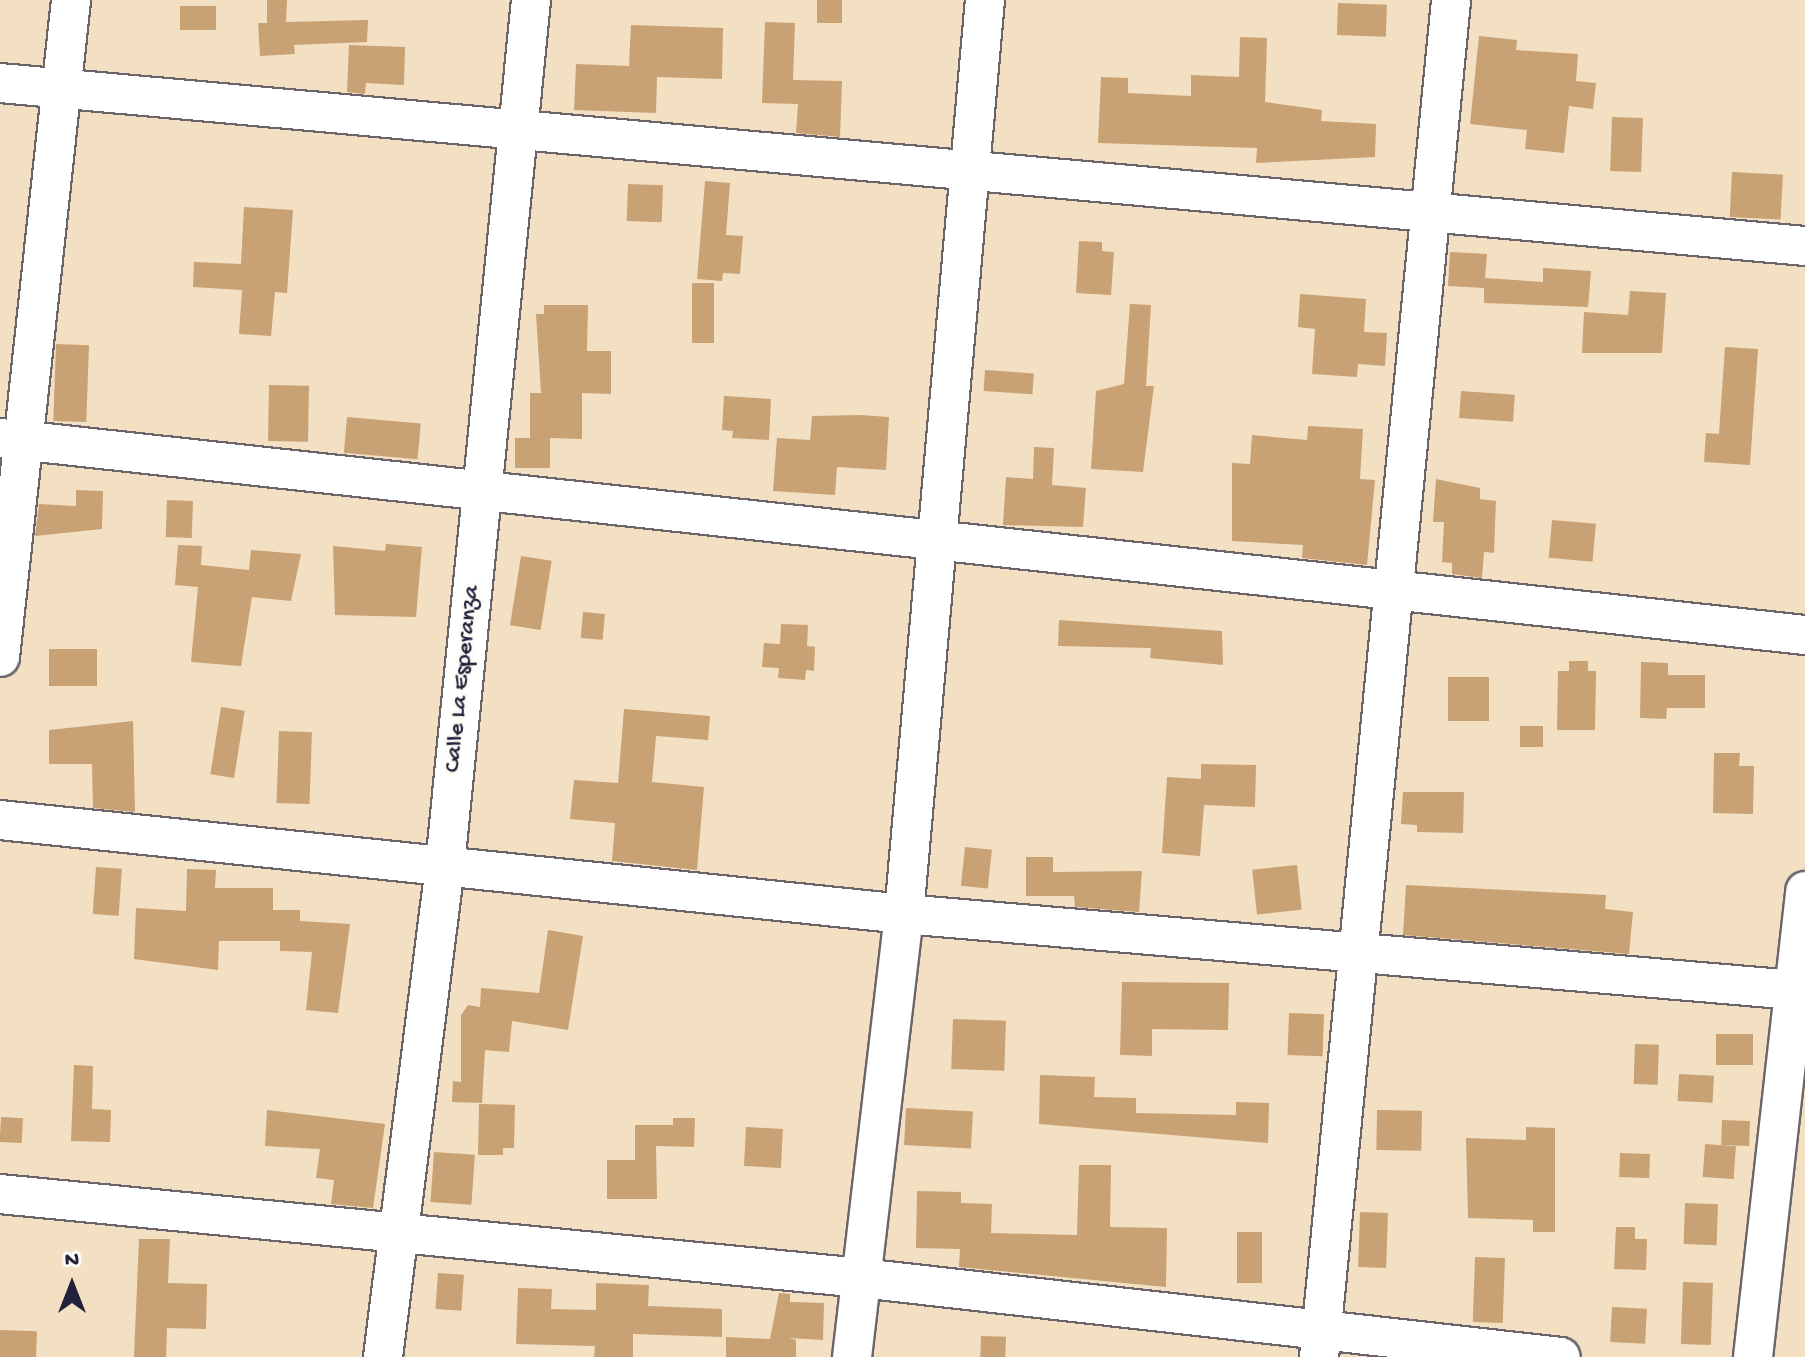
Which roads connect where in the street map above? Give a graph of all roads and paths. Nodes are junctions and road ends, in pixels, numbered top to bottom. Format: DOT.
graph roads {
  1 [pos="71,0"];
  2 [pos="531,0"];
  3 [pos="985,0"];
  4 [pos="1451,0"];
  5 [pos="0,83"];
  6 [pos="64,90"];
  7 [pos="518,125"];
  8 [pos="968,169"];
  9 [pos="1428,212"];
  10 [pos="1805,246"];
  11 [pos="12,440"];
  12 [pos="481,489"];
  13 [pos="940,539"];
  14 [pos="1392,589"];
  15 [pos="1805,635"];
  16 [pos="0,657"];
  17 [pos="0,820"];
  18 [pos="445,865"];
  19 [pos="1805,891"];
  20 [pos="904,914"];
  21 [pos="1356,953"];
  22 [pos="1800,990"];
  23 [pos="0,1194"];
  24 [pos="400,1234"];
  25 [pos="861,1278"];
  26 [pos="1321,1344"];
  27 [pos="383,1357"];
  28 [pos="852,1357"];
  29 [pos="1561,1357"];
  30 [pos="1753,1357"];
  1 -- 6 [label="street"];
  2 -- 7 [label="street, Calle La Esperanza"];
  3 -- 8 [label="street"];
  4 -- 9 [label="street"];
  5 -- 6 [label="street"];
  6 -- 7 [label="street"];
  6 -- 11 [label="street"];
  7 -- 8 [label="street"];
  7 -- 12 [label="street, Calle La Esperanza"];
  8 -- 9 [label="street"];
  8 -- 13 [label="street"];
  9 -- 10 [label="street"];
  9 -- 14 [label="street"];
  11 -- 12 [label="street"];
  11 -- 16 [label="street"];
  12 -- 13 [label="street"];
  12 -- 18 [label="street, Calle La Esperanza"];
  13 -- 14 [label="street"];
  13 -- 20 [label="street"];
  14 -- 15 [label="street"];
  14 -- 21 [label="street"];
  17 -- 18 [label="street"];
  18 -- 20 [label="street"];
  18 -- 24 [label="street, Calle La Esperanza"];
  19 -- 22 [label="street"];
  20 -- 21 [label="street"];
  20 -- 25 [label="street"];
  21 -- 22 [label="street"];
  21 -- 26 [label="street"];
  22 -- 30 [label="street"];
  23 -- 24 [label="street"];
  24 -- 25 [label="street"];
  24 -- 27 [label="street, Calle La Esperanza"];
  25 -- 26 [label="street"];
  25 -- 28 [label="street"];
  26 -- 29 [label="street"];
}
